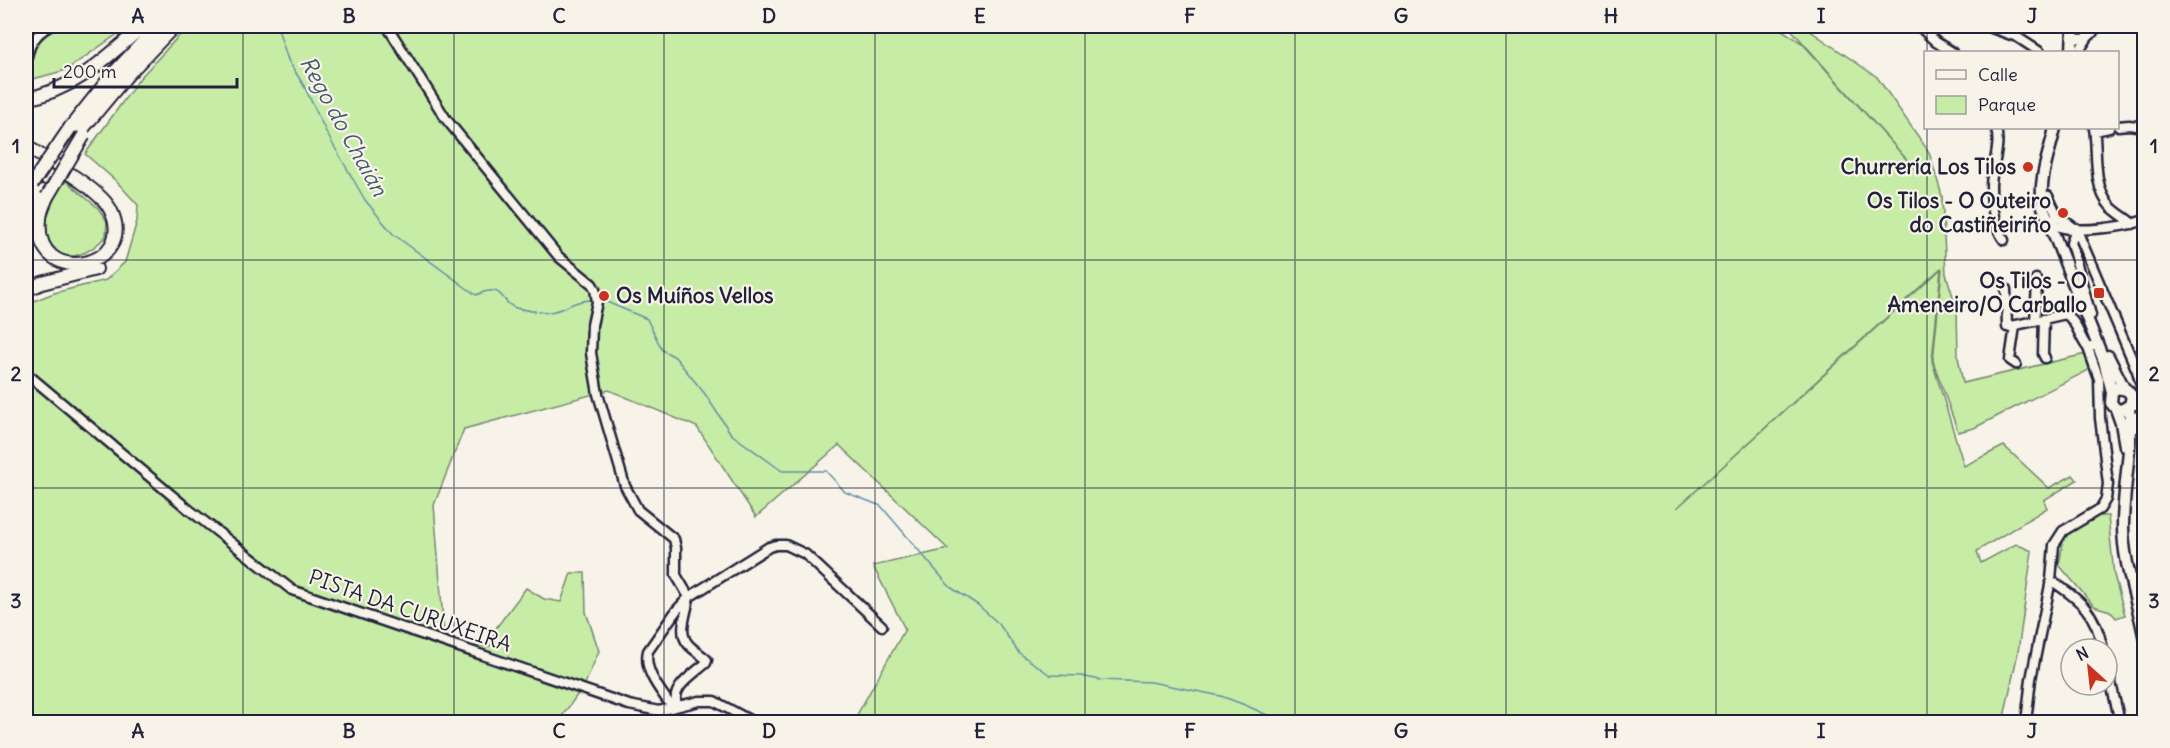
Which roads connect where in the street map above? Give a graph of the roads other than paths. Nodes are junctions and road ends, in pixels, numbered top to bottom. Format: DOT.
graph roads {
  1 [pos="50,26"];
  2 [pos="143,26"];
  3 [pos="158,26"];
  4 [pos="174,26"];
  5 [pos="387,26"];
  6 [pos="1919,26"];
  7 [pos="1986,26"];
  8 [pos="1950,51"];
  9 [pos="2039,51"];
  10 [pos="26,65"];
  11 [pos="26,99"];
  12 [pos="2119,126"];
  13 [pos="2145,127"];
  14 [pos="1995,129"];
  15 [pos="2053,129"];
  16 [pos="2060,129"];
  17 [pos="2094,129"];
  18 [pos="78,132"];
  19 [pos="26,138"];
  20 [pos="26,146"];
  21 [pos="2042,176"];
  22 [pos="36,192"];
  23 [pos="2048,196"];
  24 [pos="26,218"];
  25 [pos="2141,224"];
  26 [pos="2056,225"];
  27 [pos="2076,228"];
  28 [pos="2004,240"];
  29 [pos="2036,279"];
  30 [pos="2006,289"];
  31 [pos="26,290"];
  32 [pos="2091,315"];
  33 [pos="2040,320"];
  34 [pos="2015,326"];
  35 [pos="2093,347"];
  36 [pos="2044,358"];
  37 [pos="2016,364"];
  38 [pos="26,373"];
  39 [pos="2138,378"];
  40 [pos="2099,385"];
  41 [pos="2126,389"];
  42 [pos="2143,392"];
  43 [pos="2110,394"];
  44 [pos="2099,405"];
  45 [pos="2145,405"];
  46 [pos="2129,406"];
  47 [pos="2114,407"];
  48 [pos="2145,414"];
  49 [pos="2100,418"];
  50 [pos="2131,436"];
  51 [pos="2126,480"];
  52 [pos="2051,580"];
  53 [pos="689,597"];
  54 [pos="882,626"];
  55 [pos="2145,635"];
  56 [pos="2100,637"];
  57 [pos="2114,697"];
  58 [pos="675,706"];
  59 [pos="753,723"];
  60 [pos="2026,723"];
  61 [pos="2120,723"];
  1 -- 10 [label="street"];
  2 -- 11 [label="highway"];
  3 -- 18 [label="highway"];
  4 -- 18 [label="highway"];
  5 -- 53 [label="street"];
  6 -- 8 [label="street"];
  7 -- 9 [label="street"];
  12 -- 13 [label="street"];
  14 -- 28 [label="street"];
  15 -- 21 [label="main road"];
  16 -- 23 [label="main road"];
  17 -- 25 [label="street"];
  18 -- 22 [label="highway, bridge"];
  18 -- 22 [label="highway, bridge"];
  19 -- 31 [label="highway"];
  20 -- 22 [label="highway"];
  21 -- 26 [label="street"];
  21 -- 35 [label="main road"];
  22 -- 24 [label="highway"];
  23 -- 26 [label="main road"];
  23 -- 27 [label="street"];
  25 -- 27 [label="street"];
  26 -- 27 [label="street"];
  26 -- 32 [label="main road"];
  27 -- 32 [label="street"];
  27 -- 39 [label="street"];
  29 -- 33 [label="street"];
  30 -- 34 [label="street"];
  32 -- 41 [label="main road"];
  33 -- 34 [label="street"];
  33 -- 35 [label="street"];
  33 -- 36 [label="street"];
  34 -- 37 [label="street"];
  35 -- 40 [label="street"];
  35 -- 43 [label="main road"];
  38 -- 58 [label="street, PISTA DA CURUXEIRA"];
  39 -- 41 [label="street"];
  39 -- 42 [label="street"];
  40 -- 43 [label="street"];
  40 -- 44 [label="street"];
  41 -- 42 [label="street"];
  41 -- 43 [label="main road"];
  41 -- 46 [label="main road"];
  43 -- 44 [label="street"];
  43 -- 47 [label="main road"];
  44 -- 49 [label="street"];
  45 -- 46 [label="street"];
  46 -- 47 [label="main road"];
  46 -- 50 [label="main road"];
  47 -- 49 [label="street"];
  47 -- 51 [label="main road"];
  48 -- 50 [label="street"];
  49 -- 52 [label="street"];
  50 -- 51 [label="main road"];
  51 -- 55 [label="main road"];
  52 -- 56 [label="street"];
  52 -- 60 [label="street"];
  53 -- 54 [label="street"];
  53 -- 58 [label="street"];
  53 -- 58 [label="street"];
  57 -- 61 [label="street"];
  58 -- 59 [label="street, PISTA DA CURUXEIRA"];
}
